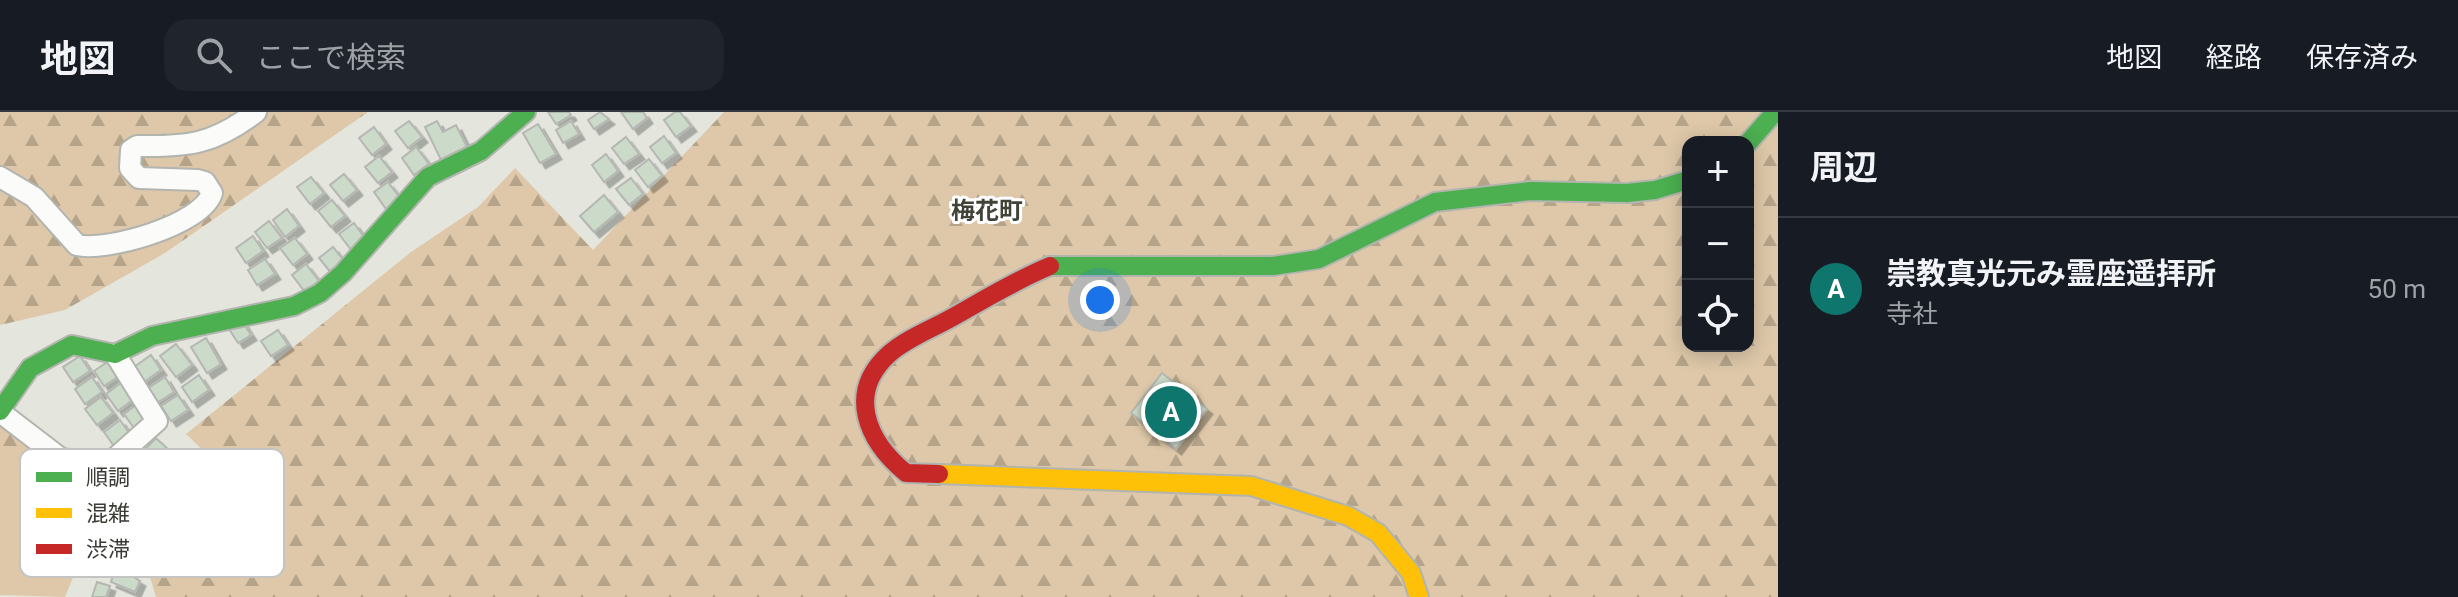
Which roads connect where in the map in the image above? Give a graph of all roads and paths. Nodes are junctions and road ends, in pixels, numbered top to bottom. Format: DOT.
graph roads {
  1 [pos="256,112"];
  2 [pos="526,112"];
  3 [pos="1775,112"];
  4 [pos="1754,136"];
  5 [pos="0,177"];
  6 [pos="1682,182"];
  7 [pos="115,354"];
  8 [pos="0,411"];
  9 [pos="49,449"];
  10 [pos="126,449"];
  11 [pos="1419,597"];
  1 -- 5 [label="street"];
  2 -- 7 [label="street"];
  3 -- 4 [label="street"];
  6 -- 11 [label="street"];
  7 -- 8 [label="street"];
  7 -- 10 [label="street"];
  8 -- 9 [label="street"];
}
